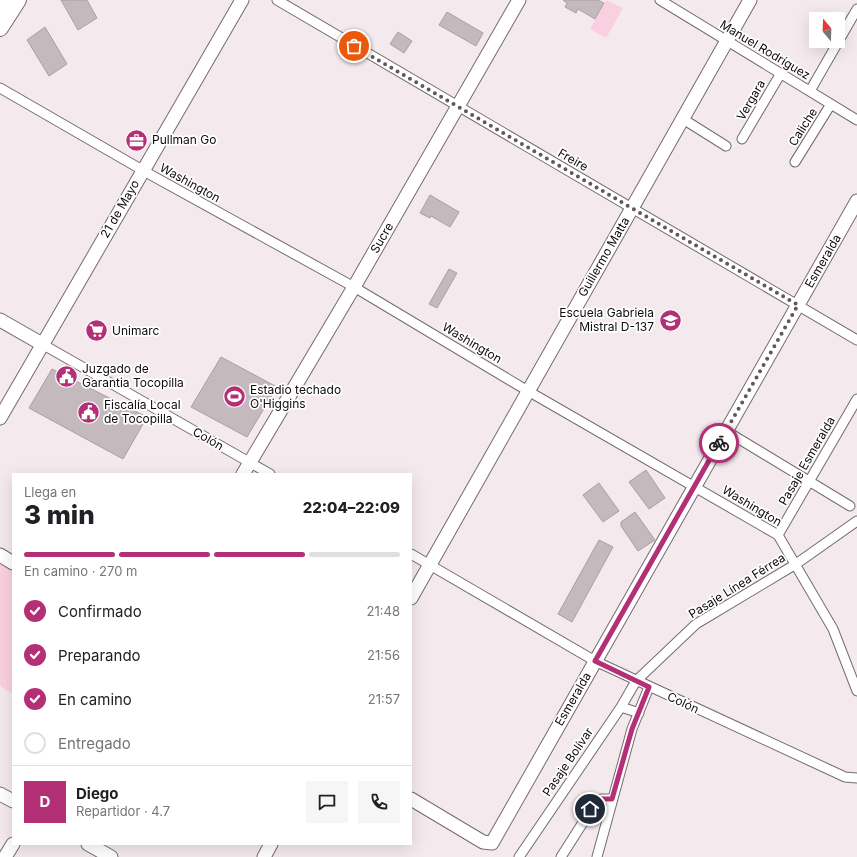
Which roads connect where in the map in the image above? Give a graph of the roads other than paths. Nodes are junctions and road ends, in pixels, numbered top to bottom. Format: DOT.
graph roads {
  1 [pos="4,0"];
  2 [pos="18,0"];
  3 [pos="242,0"];
  4 [pos="277,0"];
  5 [pos="519,0"];
  6 [pos="660,0"];
  7 [pos="750,0"];
  8 [pos="0,7"];
  9 [pos="857,9"];
  10 [pos="0,28"];
  11 [pos="727,41"];
  12 [pos="781,73"];
  13 [pos="0,88"];
  14 [pos="810,91"];
  15 [pos="831,104"];
  16 [pos="458,106"];
  17 [pos="683,119"];
  18 [pos="857,120"];
  19 [pos="742,139"];
  20 [pos="726,146"];
  21 [pos="795,162"];
  22 [pos="142,170"];
  23 [pos="857,201"];
  24 [pos="632,208"];
  25 [pos="354,287"];
  26 [pos="798,305"];
  27 [pos="0,320"];
  28 [pos="857,340"];
  29 [pos="42,344"];
  30 [pos="528,391"];
  31 [pos="857,399"];
  32 [pos="0,418"];
  33 [pos="726,431"];
  34 [pos="250,462"];
  35 [pos="244,473"];
  36 [pos="268,473"];
  37 [pos="809,481"];
  38 [pos="695,486"];
  39 [pos="850,506"];
  40 [pos="857,520"];
  41 [pos="778,535"];
  42 [pos="0,555"];
  43 [pos="412,555"];
  44 [pos="12,562"];
  45 [pos="796,564"];
  46 [pos="430,565"];
  47 [pos="412,596"];
  48 [pos="595,661"];
  49 [pos="636,681"];
  50 [pos="649,687"];
  51 [pos="857,691"];
  52 [pos="621,707"];
  53 [pos="638,713"];
  54 [pos="857,778"];
  55 [pos="0,794"];
  56 [pos="612,799"];
  57 [pos="12,800"];
  58 [pos="412,800"];
  59 [pos="12,845"];
  60 [pos="90,845"];
  61 [pos="270,845"];
  62 [pos="5,857"];
  63 [pos="111,857"];
  64 [pos="264,857"];
  65 [pos="519,857"];
  66 [pos="561,857"];
  67 [pos="598,857"];
  1 -- 8 [label="highway"];
  2 -- 10 [label="highway"];
  3 -- 22 [label="street, 21 de Mayo"];
  4 -- 16 [label="street, Freire"];
  5 -- 16 [label="street, Sucre"];
  6 -- 11 [label="street, Manuel Rodríguez"];
  7 -- 11 [label="street, Guillermo Matta"];
  9 -- 14 [label="street"];
  11 -- 12 [label="street, Manuel Rodríguez"];
  11 -- 17 [label="street, Guillermo Matta"];
  12 -- 14 [label="street, Manuel Rodríguez"];
  12 -- 19 [label="street, Vergara"];
  13 -- 22 [label="street, Washington"];
  14 -- 15 [label="street, Manuel Rodríguez"];
  15 -- 18 [label="street, Manuel Rodríguez"];
  15 -- 21 [label="street, Caliche"];
  16 -- 24 [label="street, Freire"];
  16 -- 25 [label="street, Sucre"];
  17 -- 20 [label="street"];
  17 -- 24 [label="street, Guillermo Matta"];
  22 -- 25 [label="street, Washington"];
  22 -- 29 [label="street, 21 de Mayo"];
  23 -- 26 [label="street, Esmeralda"];
  24 -- 26 [label="street, Freire"];
  24 -- 30 [label="street, Guillermo Matta"];
  25 -- 30 [label="street, Washington"];
  25 -- 34 [label="street, Sucre"];
  26 -- 28 [label="street, Freire"];
  26 -- 33 [label="street, Esmeralda"];
  27 -- 29 [label="street, Colón"];
  29 -- 32 [label="street, 21 de Mayo"];
  29 -- 34 [label="street, Colón"];
  30 -- 38 [label="street, Washington"];
  30 -- 46 [label="street, Guillermo Matta"];
  31 -- 37 [label="street, Pasaje Esmeralda"];
  33 -- 37 [label="street"];
  33 -- 38 [label="street, Esmeralda"];
  34 -- 35 [label="street, Sucre"];
  34 -- 36 [label="street, Colón"];
  37 -- 39 [label="street"];
  37 -- 41 [label="street, Pasaje Esmeralda"];
  38 -- 41 [label="street, Washington"];
  38 -- 48 [label="street, Esmeralda"];
  40 -- 45 [label="street, Pasaje Línea Férrea"];
  41 -- 45 [label="street, Washington"];
  42 -- 44 [label="street"];
  43 -- 46 [label="street, Colón"];
  45 -- 49 [label="street, Pasaje Línea Férrea"];
  45 -- 51 [label="street, Washington"];
  46 -- 47 [label="street, Guillermo Matta"];
  46 -- 48 [label="street, Colón"];
  48 -- 49 [label="street, Colón"];
  48 -- 58 [label="street, Esmeralda"];
  49 -- 50 [label="street, Colón"];
  49 -- 52 [label="street, Pasaje Bolívar"];
  50 -- 53 [label="street"];
  50 -- 54 [label="street, Colón"];
  52 -- 53 [label="street"];
  52 -- 65 [label="street, Pasaje Bolívar"];
  53 -- 56 [label="street"];
  55 -- 57 [label="street"];
  56 -- 66 [label="street"];
  56 -- 67 [label="street"];
  59 -- 62 [label="street"];
  60 -- 63 [label="street"];
  61 -- 64 [label="street"];
}
